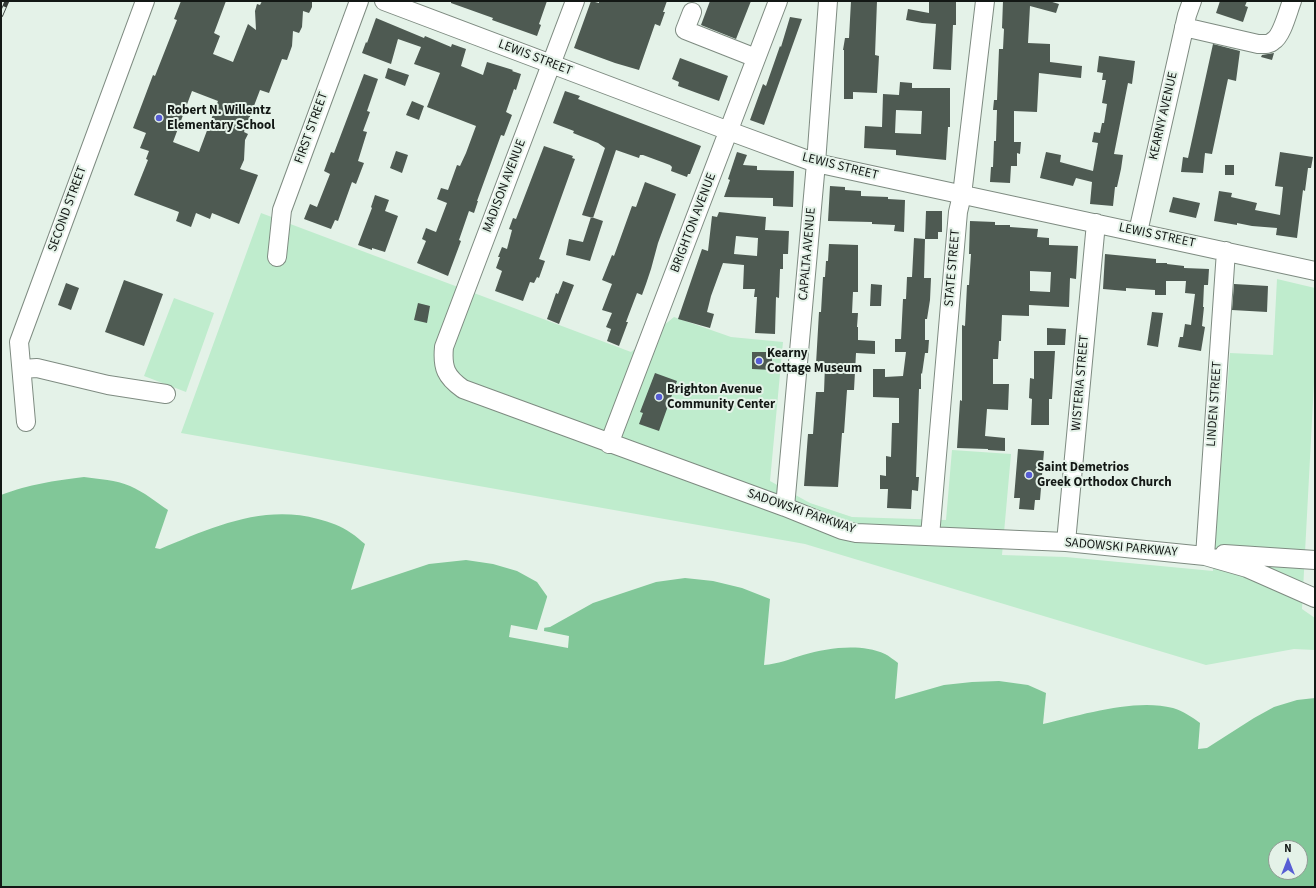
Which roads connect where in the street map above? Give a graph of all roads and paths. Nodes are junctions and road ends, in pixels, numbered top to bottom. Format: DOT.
graph roads {
  1 [pos="145,1"];
  2 [pos="359,1"];
  3 [pos="384,1"];
  4 [pos="575,1"];
  5 [pos="778,1"];
  6 [pos="828,1"];
  7 [pos="985,1"];
  8 [pos="1192,1"];
  9 [pos="1292,1"];
  10 [pos="692,12"];
  11 [pos="1184,27"];
  12 [pos="756,58"];
  13 [pos="551,64"];
  14 [pos="729,131"];
  15 [pos="816,162"];
  16 [pos="962,195"];
  17 [pos="1096,223"];
  18 [pos="1138,232"];
  19 [pos="1226,251"];
  20 [pos="277,257"];
  21 [pos="1315,271"];
  22 [pos="22,369"];
  23 [pos="445,372"];
  24 [pos="166,394"];
  25 [pos="26,422"];
  26 [pos="610,444"];
  27 [pos="785,507"];
  28 [pos="930,536"];
  29 [pos="1066,542"];
  30 [pos="1205,556"];
  31 [pos="1315,560"];
  32 [pos="1315,598"];
  1 -- 22 [label="street, SECOND STREET"];
  2 -- 20 [label="street, FIRST STREET"];
  3 -- 13 [label="street, LEWIS STREET"];
  4 -- 13 [label="street, MADISON AVENUE"];
  5 -- 12 [label="street, BRIGHTON AVENUE"];
  6 -- 15 [label="street, CAPALTA AVENUE"];
  7 -- 16 [label="street, STATE STREET"];
  8 -- 11 [label="street, KEARNY AVENUE"];
  9 -- 11 [label="street"];
  10 -- 12 [label="street"];
  11 -- 18 [label="street, KEARNY AVENUE"];
  12 -- 14 [label="street, BRIGHTON AVENUE"];
  13 -- 14 [label="street, LEWIS STREET"];
  13 -- 23 [label="street, MADISON AVENUE"];
  14 -- 15 [label="street, LEWIS STREET"];
  14 -- 26 [label="street, BRIGHTON AVENUE"];
  15 -- 16 [label="street, LEWIS STREET"];
  15 -- 27 [label="street, CAPALTA AVENUE"];
  16 -- 17 [label="street, LEWIS STREET"];
  16 -- 28 [label="street, STATE STREET"];
  17 -- 18 [label="street, LEWIS STREET"];
  17 -- 29 [label="street, WISTERIA STREET"];
  18 -- 19 [label="street, LEWIS STREET"];
  19 -- 21 [label="street, LEWIS STREET"];
  19 -- 30 [label="street, LINDEN STREET"];
  22 -- 24 [label="street"];
  22 -- 25 [label="street, SECOND STREET"];
  23 -- 26 [label="street, SADOWSKI PARKWAY"];
  26 -- 27 [label="street, SADOWSKI PARKWAY"];
  27 -- 28 [label="street, SADOWSKI PARKWAY"];
  28 -- 29 [label="street, SADOWSKI PARKWAY"];
  29 -- 30 [label="street, SADOWSKI PARKWAY"];
  30 -- 31 [label="street, SADOWSKI PARKWAY"];
  30 -- 32 [label="street, SADOWSKI PARKWAY"];
}
